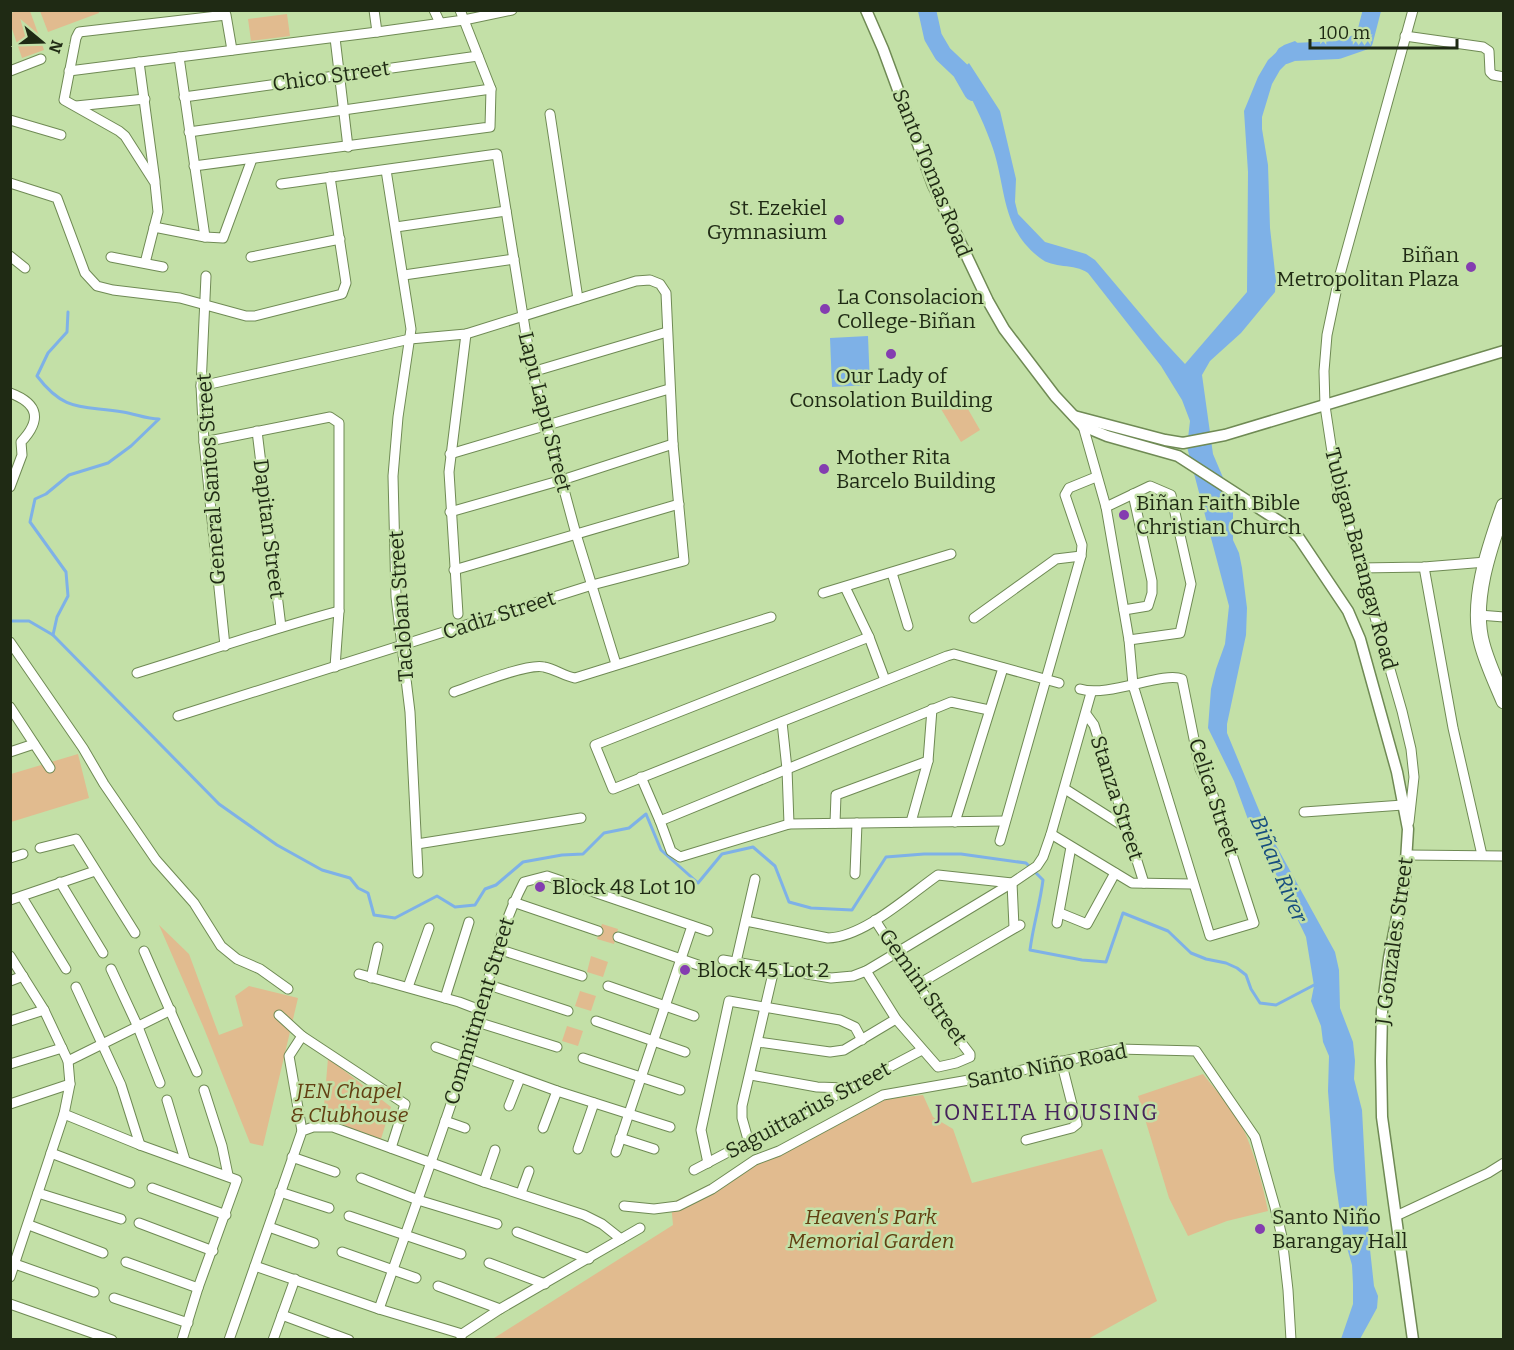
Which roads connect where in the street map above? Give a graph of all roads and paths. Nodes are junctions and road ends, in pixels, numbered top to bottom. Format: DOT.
graph roads {
  1 [pos="374,10"];
  2 [pos="434,10"];
  3 [pos="460,10"];
  4 [pos="512,10"];
  5 [pos="866,10"];
  6 [pos="1413,10"];
  7 [pos="464,20"];
  8 [pos="440,23"];
  9 [pos="377,32"];
  10 [pos="1405,36"];
  11 [pos="335,38"];
  12 [pos="232,50"];
  13 [pos="478,56"];
  14 [pos="179,57"];
  15 [pos="41,59"];
  16 [pos="139,62"];
  17 [pos="10,71"];
  18 [pos="69,71"];
  19 [pos="340,75"];
  20 [pos="1503,77"];
  21 [pos="491,89"];
  22 [pos="184,97"];
  23 [pos="145,99"];
  24 [pos="76,106"];
  25 [pos="344,109"];
  26 [pos="550,114"];
  27 [pos="10,120"];
  28 [pos="189,132"];
  29 [pos="62,135"];
  30 [pos="348,147"];
  31 [pos="252,159"];
  32 [pos="194,166"];
  33 [pos="386,170"];
  34 [pos="330,177"];
  35 [pos="10,183"];
  36 [pos="155,183"];
  37 [pos="281,184"];
  38 [pos="506,211"];
  39 [pos="154,226"];
  40 [pos="396,227"];
  41 [pos="205,237"];
  42 [pos="340,239"];
  43 [pos="10,256"];
  44 [pos="251,256"];
  45 [pos="111,257"];
  46 [pos="514,259"];
  47 [pos="145,263"];
  48 [pos="163,267"];
  49 [pos="25,268"];
  50 [pos="404,275"];
  51 [pos="206,276"];
  52 [pos="578,300"];
  53 [pos="204,304"];
  54 [pos="522,318"];
  55 [pos="667,332"];
  56 [pos="466,334"];
  57 [pos="410,339"];
  58 [pos="1503,351"];
  59 [pos="532,372"];
  60 [pos="201,386"];
  61 [pos="669,389"];
  62 [pos="10,393"];
  63 [pos="1325,406"];
  64 [pos="1074,416"];
  65 [pos="546,426"];
  66 [pos="1083,426"];
  67 [pos="257,431"];
  68 [pos="16,442"];
  69 [pos="204,442"];
  70 [pos="673,444"];
  71 [pos="450,454"];
  72 [pos="1096,477"];
  73 [pos="562,480"];
  74 [pos="10,487"];
  75 [pos="1133,494"];
  76 [pos="679,504"];
  77 [pos="1503,506"];
  78 [pos="1106,507"];
  79 [pos="450,512"];
  80 [pos="576,534"];
  81 [pos="951,555"];
  82 [pos="1081,556"];
  83 [pos="1486,562"];
  84 [pos="1424,567"];
  85 [pos="1360,568"];
  86 [pos="454,570"];
  87 [pos="892,573"];
  88 [pos="592,585"];
  89 [pos="845,587"];
  90 [pos="823,593"];
  91 [pos="1124,610"];
  92 [pos="339,611"];
  93 [pos="458,614"];
  94 [pos="1479,615"];
  95 [pos="771,616"];
  96 [pos="1503,616"];
  97 [pos="974,618"];
  98 [pos="908,626"];
  99 [pos="281,627"];
  100 [pos="869,637"];
  101 [pos="1129,640"];
  102 [pos="10,642"];
  103 [pos="225,646"];
  104 [pos="402,646"];
  105 [pos="616,664"];
  106 [pos="335,667"];
  107 [pos="1003,668"];
  108 [pos="137,673"];
  109 [pos="885,680"];
  110 [pos="1047,680"];
  111 [pos="1059,683"];
  112 [pos="1133,685"];
  113 [pos="1080,689"];
  114 [pos="454,692"];
  115 [pos="1091,693"];
  116 [pos="1503,700"];
  117 [pos="10,706"];
  118 [pos="932,709"];
  119 [pos="989,711"];
  120 [pos="1086,714"];
  121 [pos="178,716"];
  122 [pos="782,722"];
  123 [pos="34,744"];
  124 [pos="10,752"];
  125 [pos="928,761"];
  126 [pos="50,768"];
  127 [pos="787,769"];
  128 [pos="641,777"];
  129 [pos="1065,789"];
  130 [pos="1403,805"];
  131 [pos="1304,812"];
  132 [pos="581,818"];
  133 [pos="660,821"];
  134 [pos="1005,821"];
  135 [pos="911,822"];
  136 [pos="955,822"];
  137 [pos="835,823"];
  138 [pos="857,823"];
  139 [pos="789,824"];
  140 [pos="1128,829"];
  141 [pos="1408,829"];
  142 [pos="1051,834"];
  143 [pos="1000,841"];
  144 [pos="417,844"];
  145 [pos="1071,847"];
  146 [pos="40,848"];
  147 [pos="23,854"];
  148 [pos="1407,855"];
  149 [pos="1482,855"];
  150 [pos="1503,856"];
  151 [pos="10,858"];
  152 [pos="95,871"];
  153 [pos="418,873"];
  154 [pos="1115,873"];
  155 [pos="855,874"];
  156 [pos="755,879"];
  157 [pos="60,882"];
  158 [pos="1012,883"];
  159 [pos="1144,883"];
  160 [pos="1192,884"];
  161 [pos="22,897"];
  162 [pos="10,900"];
  163 [pos="513,902"];
  164 [pos="1060,913"];
  165 [pos="875,920"];
  166 [pos="746,921"];
  167 [pos="470,922"];
  168 [pos="1057,923"];
  169 [pos="692,926"];
  170 [pos="429,928"];
  171 [pos="598,931"];
  172 [pos="708,931"];
  173 [pos="135,933"];
  174 [pos="618,937"];
  175 [pos="378,947"];
  176 [pos="498,949"];
  177 [pos="144,951"];
  178 [pos="103,953"];
  179 [pos="896,953"];
  180 [pos="10,956"];
  181 [pos="681,959"];
  182 [pos="723,960"];
  183 [pos="736,962"];
  184 [pos="698,965"];
  185 [pos="66,969"];
  186 [pos="111,969"];
  187 [pos="774,969"];
  188 [pos="866,971"];
  189 [pos="359,974"];
  190 [pos="23,976"];
  191 [pos="582,976"];
  192 [pos="371,978"];
  193 [pos="10,981"];
  194 [pos="486,984"];
  195 [pos="917,985"];
  196 [pos="608,986"];
  197 [pos="76,987"];
  198 [pos="408,987"];
  199 [pos="288,990"];
  200 [pos="445,998"];
  201 [pos="766,1006"];
  202 [pos="665,1007"];
  203 [pos="44,1010"];
  204 [pos="171,1010"];
  205 [pos="480,1010"];
  206 [pos="568,1011"];
  207 [pos="279,1015"];
  208 [pos="694,1016"];
  209 [pos="896,1019"];
  210 [pos="596,1020"];
  211 [pos="10,1021"];
  212 [pos="477,1022"];
  213 [pos="138,1027"];
  214 [pos="302,1036"];
  215 [pos="862,1040"];
  216 [pos="653,1042"];
  217 [pos="758,1042"];
  218 [pos="102,1044"];
  219 [pos="436,1047"];
  220 [pos="557,1047"];
  221 [pos="62,1048"];
  222 [pos="922,1050"];
  223 [pos="685,1052"];
  224 [pos="583,1058"];
  225 [pos="466,1059"];
  226 [pos="68,1061"];
  227 [pos="1061,1061"];
  228 [pos="10,1064"];
  229 [pos="197,1072"];
  230 [pos="751,1075"];
  231 [pos="641,1077"];
  232 [pos="520,1078"];
  233 [pos="160,1083"];
  234 [pos="70,1084"];
  235 [pos="846,1088"];
  236 [pos="204,1090"];
  237 [pos="680,1090"];
  238 [pos="557,1091"];
  239 [pos="166,1100"];
  240 [pos="594,1103"];
  241 [pos="10,1104"];
  242 [pos="509,1106"];
  243 [pos="629,1113"];
  244 [pos="64,1114"];
  245 [pos="445,1121"];
  246 [pos="670,1127"];
  247 [pos="465,1128"];
  248 [pos="543,1128"];
  249 [pos="302,1131"];
  250 [pos="621,1137"];
  251 [pos="1026,1140"];
  252 [pos="749,1143"];
  253 [pos="140,1145"];
  254 [pos="391,1148"];
  255 [pos="578,1149"];
  256 [pos="654,1149"];
  257 [pos="495,1150"];
  258 [pos="616,1152"];
  259 [pos="51,1153"];
  260 [pos="292,1157"];
  261 [pos="185,1160"];
  262 [pos="430,1163"];
  263 [pos="708,1163"];
  264 [pos="1503,1163"];
  265 [pos="694,1170"];
  266 [pos="529,1171"];
  267 [pos="335,1172"];
  268 [pos="228,1175"];
  269 [pos="361,1178"];
  270 [pos="484,1182"];
  271 [pos="130,1183"];
  272 [pos="152,1188"];
  273 [pos="280,1192"];
  274 [pos="38,1193"];
  275 [pos="521,1193"];
  276 [pos="418,1200"];
  277 [pos="588,1204"];
  278 [pos="624,1206"];
  279 [pos="329,1208"];
  280 [pos="226,1215"];
  281 [pos="584,1215"];
  282 [pos="350,1216"];
  283 [pos="1396,1216"];
  284 [pos="121,1219"];
  285 [pos="139,1223"];
  286 [pos="497,1224"];
  287 [pos="29,1225"];
  288 [pos="269,1227"];
  289 [pos="640,1228"];
  290 [pos="517,1232"];
  291 [pos="405,1235"];
  292 [pos="621,1239"];
  293 [pos="314,1243"];
  294 [pos="15,1248"];
  295 [pos="213,1251"];
  296 [pos="342,1252"];
  297 [pos="103,1253"];
  298 [pos="461,1254"];
  299 [pos="589,1259"];
  300 [pos="126,1262"];
  301 [pos="489,1263"];
  302 [pos="15,1264"];
  303 [pos="255,1266"];
  304 [pos="393,1270"];
  305 [pos="10,1277"];
  306 [pos="416,1278"];
  307 [pos="295,1280"];
  308 [pos="544,1284"];
  309 [pos="438,1286"];
  310 [pos="198,1288"];
  311 [pos="94,1292"];
  312 [pos="114,1298"];
  313 [pos="10,1305"];
  314 [pos="379,1309"];
  315 [pos="500,1309"];
  316 [pos="282,1316"];
  317 [pos="188,1323"];
  318 [pos="461,1337"];
  319 [pos="112,1340"];
  320 [pos="182,1340"];
  321 [pos="229,1340"];
  322 [pos="273,1340"];
  323 [pos="349,1340"];
  324 [pos="1291,1340"];
  325 [pos="1413,1340"];
  1 -- 9 [label="street"];
  2 -- 8 [label="street"];
  3 -- 7 [label="street"];
  4 -- 7 [label="street"];
  5 -- 64 [label="street, Santo Tomas Road"];
  6 -- 10 [label="street, Tubigan Barangay Road"];
  7 -- 8 [label="street"];
  7 -- 13 [label="street"];
  8 -- 9 [label="street"];
  9 -- 11 [label="street"];
  10 -- 20 [label="street"];
  10 -- 63 [label="street, Tubigan Barangay Road"];
  11 -- 12 [label="street"];
  11 -- 19 [label="street"];
  12 -- 14 [label="street"];
  12 -- 18 [label="street"];
  13 -- 19 [label="street, Chico Street"];
  13 -- 21 [label="street"];
  14 -- 16 [label="street"];
  14 -- 22 [label="street"];
  15 -- 17 [label="street"];
  16 -- 18 [label="street"];
  16 -- 23 [label="street"];
  18 -- 24 [label="street"];
  19 -- 22 [label="street, Chico Street"];
  19 -- 25 [label="street"];
  21 -- 25 [label="street"];
  21 -- 30 [label="street"];
  22 -- 28 [label="street"];
  23 -- 24 [label="street"];
  23 -- 36 [label="street"];
  24 -- 36 [label="street"];
  25 -- 28 [label="street"];
  25 -- 30 [label="street"];
  26 -- 52 [label="street"];
  27 -- 29 [label="street"];
  28 -- 32 [label="street"];
  30 -- 31 [label="street"];
  31 -- 32 [label="street"];
  31 -- 41 [label="street"];
  32 -- 41 [label="street"];
  33 -- 34 [label="street"];
  33 -- 38 [label="street, Lapu Lapu Street"];
  33 -- 40 [label="street, Tacloban Street"];
  34 -- 37 [label="street"];
  34 -- 42 [label="street"];
  35 -- 53 [label="street"];
  36 -- 39 [label="street"];
  38 -- 40 [label="street"];
  38 -- 46 [label="street, Lapu Lapu Street"];
  39 -- 41 [label="street"];
  39 -- 47 [label="street"];
  40 -- 50 [label="street, Tacloban Street"];
  42 -- 44 [label="street"];
  42 -- 53 [label="street"];
  43 -- 49 [label="street"];
  45 -- 47 [label="street"];
  46 -- 50 [label="street"];
  46 -- 54 [label="street, Lapu Lapu Street"];
  47 -- 48 [label="street"];
  50 -- 57 [label="street, Tacloban Street"];
  51 -- 53 [label="street, General Santos Street"];
  52 -- 54 [label="street"];
  52 -- 55 [label="street"];
  53 -- 60 [label="street, General Santos Street"];
  54 -- 56 [label="street"];
  54 -- 59 [label="street, Lapu Lapu Street"];
  55 -- 59 [label="street"];
  55 -- 61 [label="street"];
  56 -- 57 [label="street"];
  56 -- 71 [label="street"];
  57 -- 60 [label="street"];
  57 -- 104 [label="street, Tacloban Street"];
  58 -- 63 [label="street"];
  59 -- 65 [label="street, Lapu Lapu Street"];
  60 -- 69 [label="street, General Santos Street"];
  61 -- 65 [label="street"];
  61 -- 70 [label="street"];
  62 -- 68 [label="street"];
  63 -- 64 [label="street"];
  63 -- 85 [label="street, Tubigan Barangay Road"];
  64 -- 66 [label="street, Santo Tomas Road"];
  65 -- 71 [label="street"];
  65 -- 73 [label="street, Lapu Lapu Street"];
  66 -- 72 [label="street"];
  66 -- 130 [label="street, J. Gonzales Street"];
  67 -- 69 [label="street"];
  67 -- 92 [label="street"];
  67 -- 99 [label="street, Dapitan Street"];
  68 -- 74 [label="street"];
  69 -- 103 [label="street, General Santos Street"];
  70 -- 73 [label="street"];
  70 -- 76 [label="street"];
  71 -- 79 [label="street"];
  72 -- 78 [label="street"];
  72 -- 82 [label="street"];
  73 -- 79 [label="street"];
  73 -- 80 [label="street, Lapu Lapu Street"];
  75 -- 78 [label="street"];
  75 -- 91 [label="street"];
  75 -- 101 [label="street"];
  76 -- 80 [label="street"];
  76 -- 88 [label="street, Cadiz Street"];
  77 -- 83 [label="highway"];
  78 -- 91 [label="street"];
  79 -- 86 [label="street"];
  80 -- 86 [label="street"];
  80 -- 88 [label="street, Lapu Lapu Street"];
  81 -- 87 [label="street"];
  82 -- 97 [label="street"];
  82 -- 110 [label="street"];
  83 -- 84 [label="street"];
  83 -- 94 [label="highway"];
  84 -- 85 [label="street"];
  84 -- 149 [label="street"];
  85 -- 141 [label="street, Tubigan Barangay Road"];
  86 -- 93 [label="street"];
  87 -- 89 [label="street"];
  87 -- 98 [label="street"];
  88 -- 104 [label="street, Cadiz Street"];
  88 -- 105 [label="street, Lapu Lapu Street"];
  89 -- 90 [label="street"];
  89 -- 100 [label="street"];
  91 -- 101 [label="street"];
  92 -- 99 [label="street"];
  92 -- 106 [label="street"];
  94 -- 96 [label="street"];
  94 -- 116 [label="highway"];
  95 -- 105 [label="street"];
  99 -- 103 [label="street"];
  100 -- 109 [label="street"];
  100 -- 128 [label="street"];
  101 -- 112 [label="street"];
  102 -- 199 [label="street"];
  103 -- 108 [label="street"];
  104 -- 106 [label="street, Cadiz Street"];
  104 -- 144 [label="street, Tacloban Street"];
  105 -- 114 [label="street"];
  106 -- 121 [label="street, Cadiz Street"];
  107 -- 109 [label="street"];
  107 -- 110 [label="street"];
  107 -- 119 [label="street"];
  109 -- 122 [label="street"];
  110 -- 111 [label="street"];
  110 -- 134 [label="street"];
  112 -- 115 [label="street, Celica Street"];
  112 -- 160 [label="street"];
  112 -- 160 [label="street, Celica Street"];
  113 -- 115 [label="street"];
  115 -- 120 [label="street"];
  117 -- 123 [label="street"];
  118 -- 119 [label="street"];
  118 -- 125 [label="street"];
  118 -- 127 [label="street"];
  119 -- 136 [label="street"];
  120 -- 129 [label="street"];
  120 -- 140 [label="street, Stanza Street"];
  122 -- 127 [label="street"];
  122 -- 128 [label="street"];
  123 -- 124 [label="street"];
  123 -- 126 [label="street"];
  125 -- 135 [label="street"];
  125 -- 137 [label="street"];
  127 -- 133 [label="street"];
  127 -- 139 [label="street"];
  128 -- 133 [label="street"];
  129 -- 140 [label="street"];
  129 -- 142 [label="street"];
  130 -- 131 [label="street"];
  130 -- 141 [label="street, J. Gonzales Street"];
  132 -- 144 [label="street"];
  133 -- 139 [label="street"];
  134 -- 136 [label="street"];
  134 -- 143 [label="street"];
  135 -- 136 [label="street"];
  135 -- 138 [label="street"];
  137 -- 138 [label="street"];
  137 -- 139 [label="street"];
  138 -- 155 [label="street"];
  140 -- 159 [label="street, Stanza Street"];
  141 -- 148 [label="street, J. Gonzales Street"];
  142 -- 145 [label="street"];
  142 -- 158 [label="street"];
  144 -- 153 [label="street, Tacloban Street"];
  145 -- 154 [label="street"];
  145 -- 164 [label="street"];
  146 -- 152 [label="street"];
  147 -- 151 [label="street"];
  148 -- 149 [label="street"];
  148 -- 283 [label="street, J. Gonzales Street"];
  149 -- 150 [label="street"];
  152 -- 157 [label="street"];
  152 -- 173 [label="street"];
  154 -- 159 [label="street"];
  154 -- 164 [label="street"];
  156 -- 166 [label="street"];
  157 -- 161 [label="street"];
  157 -- 178 [label="street"];
  158 -- 165 [label="street"];
  158 -- 179 [label="street"];
  158 -- 195 [label="street"];
  159 -- 160 [label="street"];
  161 -- 162 [label="street"];
  161 -- 185 [label="street"];
  163 -- 169 [label="street, Commitment Street"];
  163 -- 171 [label="street"];
  163 -- 176 [label="street, Commitment Street"];
  164 -- 168 [label="street"];
  165 -- 166 [label="street"];
  165 -- 179 [label="street, Gemini Street"];
  166 -- 183 [label="street"];
  167 -- 200 [label="street"];
  169 -- 172 [label="street, Commitment Street"];
  169 -- 181 [label="street"];
  170 -- 198 [label="street"];
  174 -- 181 [label="street"];
  175 -- 192 [label="street"];
  176 -- 191 [label="street"];
  176 -- 194 [label="street, Commitment Street"];
  177 -- 204 [label="street"];
  179 -- 188 [label="street"];
  179 -- 195 [label="street, Gemini Street"];
  180 -- 190 [label="street"];
  181 -- 184 [label="street"];
  181 -- 202 [label="street"];
  182 -- 183 [label="street"];
  183 -- 187 [label="street"];
  186 -- 213 [label="street"];
  187 -- 188 [label="street"];
  187 -- 201 [label="street"];
  188 -- 209 [label="street"];
  189 -- 192 [label="street"];
  190 -- 193 [label="street"];
  190 -- 203 [label="street"];
  192 -- 198 [label="street"];
  194 -- 205 [label="street, Commitment Street"];
  194 -- 206 [label="street"];
  195 -- 222 [label="street, Gemini Street"];
  196 -- 202 [label="street"];
  197 -- 218 [label="street"];
  198 -- 200 [label="street"];
  200 -- 205 [label="street"];
  201 -- 215 [label="street"];
  201 -- 217 [label="street"];
  201 -- 263 [label="street"];
  202 -- 208 [label="street"];
  202 -- 216 [label="street"];
  203 -- 211 [label="street"];
  203 -- 221 [label="street"];
  204 -- 213 [label="street"];
  204 -- 229 [label="street"];
  205 -- 212 [label="street, Commitment Street"];
  207 -- 214 [label="street"];
  209 -- 215 [label="street"];
  209 -- 222 [label="street"];
  210 -- 216 [label="street"];
  212 -- 220 [label="street"];
  212 -- 225 [label="street, Commitment Street"];
  213 -- 218 [label="street"];
  213 -- 233 [label="street"];
  214 -- 249 [label="street"];
  214 -- 254 [label="street"];
  215 -- 217 [label="street"];
  216 -- 223 [label="street"];
  216 -- 231 [label="street"];
  217 -- 230 [label="street"];
  218 -- 226 [label="street"];
  218 -- 253 [label="street"];
  219 -- 225 [label="street"];
  221 -- 226 [label="street"];
  221 -- 228 [label="street"];
  222 -- 235 [label="street, Saguittarius Street"];
  224 -- 231 [label="street"];
  225 -- 232 [label="street"];
  225 -- 245 [label="street, Commitment Street"];
  226 -- 234 [label="street"];
  227 -- 251 [label="street"];
  227 -- 278 [label="street, Santo Niño Road"];
  227 -- 324 [label="street, Santo Niño Road"];
  230 -- 235 [label="street"];
  230 -- 252 [label="street"];
  231 -- 237 [label="street"];
  231 -- 243 [label="street"];
  232 -- 238 [label="street"];
  232 -- 242 [label="street"];
  234 -- 241 [label="street"];
  234 -- 244 [label="street"];
  235 -- 252 [label="street, Saguittarius Street"];
  236 -- 268 [label="street"];
  238 -- 240 [label="street"];
  238 -- 248 [label="street"];
  239 -- 261 [label="street"];
  240 -- 243 [label="street"];
  240 -- 255 [label="street"];
  243 -- 246 [label="street"];
  243 -- 250 [label="street"];
  244 -- 253 [label="street"];
  244 -- 259 [label="street"];
  245 -- 247 [label="street"];
  245 -- 262 [label="street, Commitment Street"];
  249 -- 254 [label="street"];
  249 -- 260 [label="street"];
  250 -- 256 [label="street"];
  250 -- 258 [label="street"];
  252 -- 263 [label="street, Saguittarius Street"];
  253 -- 261 [label="street"];
  254 -- 262 [label="street"];
  257 -- 270 [label="street"];
  259 -- 271 [label="street"];
  259 -- 274 [label="street"];
  260 -- 267 [label="street"];
  260 -- 273 [label="street"];
  261 -- 268 [label="street"];
  262 -- 270 [label="street"];
  262 -- 276 [label="street, Commitment Street"];
  263 -- 265 [label="street, Saguittarius Street"];
  264 -- 283 [label="street"];
  266 -- 275 [label="street"];
  268 -- 280 [label="street"];
  269 -- 276 [label="street"];
  270 -- 275 [label="street"];
  272 -- 280 [label="street"];
  273 -- 279 [label="street"];
  273 -- 288 [label="street"];
  274 -- 284 [label="street"];
  274 -- 287 [label="street"];
  275 -- 281 [label="street"];
  276 -- 286 [label="street"];
  276 -- 291 [label="street, Commitment Street"];
  277 -- 281 [label="street"];
  280 -- 295 [label="street"];
  281 -- 292 [label="street"];
  282 -- 291 [label="street"];
  283 -- 325 [label="street, J. Gonzales Street"];
  285 -- 295 [label="street"];
  287 -- 294 [label="street"];
  287 -- 297 [label="street"];
  288 -- 293 [label="street"];
  288 -- 303 [label="street"];
  289 -- 292 [label="street"];
  290 -- 299 [label="street"];
  291 -- 298 [label="street"];
  291 -- 304 [label="street, Commitment Street"];
  292 -- 299 [label="street"];
  294 -- 302 [label="street"];
  295 -- 310 [label="street"];
  296 -- 304 [label="street"];
  299 -- 308 [label="street"];
  300 -- 310 [label="street"];
  301 -- 308 [label="street"];
  302 -- 305 [label="street"];
  302 -- 311 [label="street"];
  303 -- 307 [label="street"];
  303 -- 321 [label="street"];
  304 -- 306 [label="street"];
  304 -- 314 [label="street, Commitment Street"];
  307 -- 314 [label="street"];
  307 -- 316 [label="street"];
  308 -- 315 [label="street"];
  309 -- 315 [label="street"];
  310 -- 317 [label="street"];
  312 -- 317 [label="street"];
  313 -- 319 [label="street"];
  314 -- 318 [label="street"];
  315 -- 318 [label="street"];
  316 -- 322 [label="street"];
  316 -- 323 [label="street"];
  317 -- 320 [label="street"];
}
